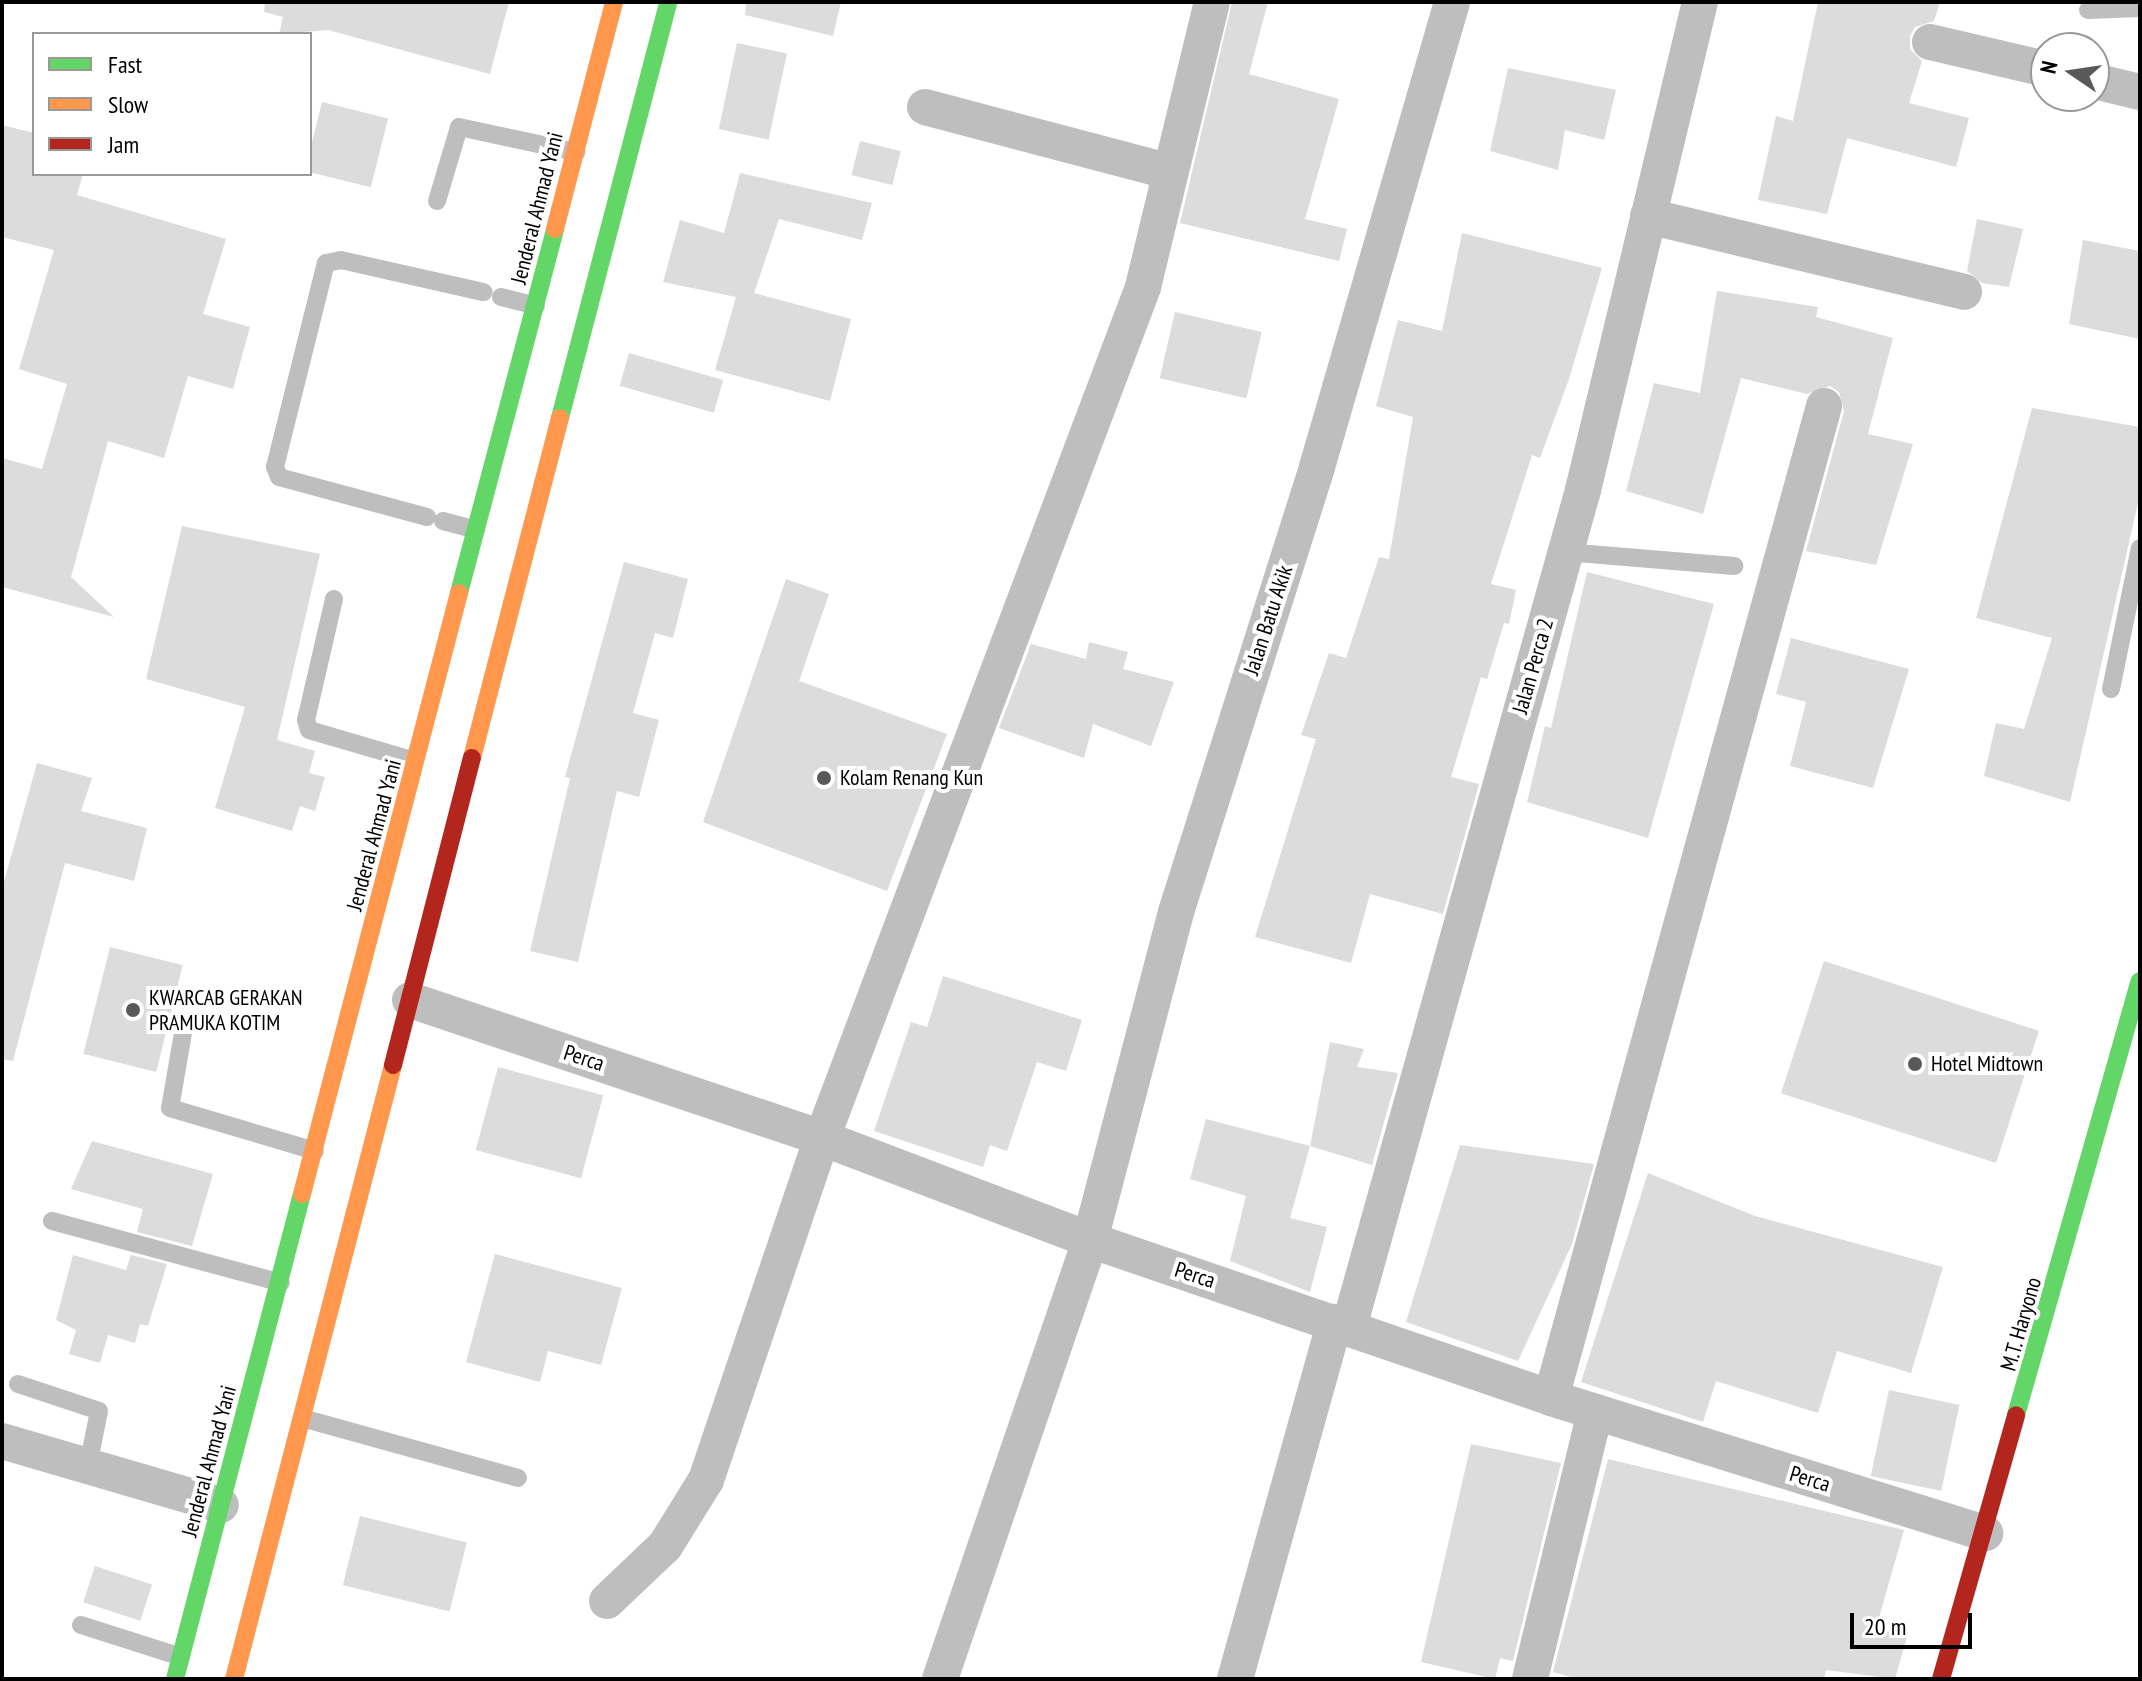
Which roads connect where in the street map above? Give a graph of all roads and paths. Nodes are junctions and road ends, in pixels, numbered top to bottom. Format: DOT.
graph roads {
  1 [pos="614,2"];
  2 [pos="668,2"];
  3 [pos="1212,2"];
  4 [pos="1452,2"];
  5 [pos="1700,2"];
  6 [pos="2140,8"];
  7 [pos="2088,10"];
  8 [pos="1930,42"];
  9 [pos="2030,65"];
  10 [pos="2110,85"];
  11 [pos="2140,92"];
  12 [pos="925,107"];
  13 [pos="576,152"];
  14 [pos="1171,172"];
  15 [pos="437,201"];
  16 [pos="1648,216"];
  17 [pos="1964,292"];
  18 [pos="536,306"];
  19 [pos="1824,406"];
  20 [pos="490,524"];
  21 [pos="532,529"];
  22 [pos="2140,548"];
  23 [pos="1565,552"];
  24 [pos="1734,566"];
  25 [pos="334,599"];
  26 [pos="2111,689"];
  27 [pos="418,762"];
  28 [pos="2140,981"];
  29 [pos="410,1000"];
  30 [pos="183,1033"];
  31 [pos="822,1138"];
  32 [pos="317,1151"];
  33 [pos="52,1221"];
  34 [pos="1090,1240"];
  35 [pos="283,1283"];
  36 [pos="1342,1324"];
  37 [pos="18,1384"];
  38 [pos="1551,1398"];
  39 [pos="1595,1412"];
  40 [pos="302,1418"];
  41 [pos="2,1441"];
  42 [pos="88,1466"];
  43 [pos="518,1478"];
  44 [pos="221,1505"];
  45 [pos="1985,1533"];
  46 [pos="607,1601"];
  47 [pos="81,1625"];
  48 [pos="181,1657"];
  49 [pos="175,1679"];
  50 [pos="234,1679"];
  51 [pos="940,1679"];
  52 [pos="1235,1679"];
  53 [pos="1530,1679"];
  54 [pos="1941,1679"];
  1 -- 13 [label="main road, Jenderal Ahmad Yani"];
  2 -- 21 [label="main road"];
  3 -- 14 [label="street"];
  4 -- 34 [label="street, Jalan Batu Akik"];
  5 -- 16 [label="street, Jalan Perca 2"];
  6 -- 7 [label="lane"];
  8 -- 9 [label="street"];
  10 -- 11 [label="street"];
  12 -- 14 [label="street"];
  13 -- 15 [label="lane"];
  13 -- 18 [label="main road, Jenderal Ahmad Yani"];
  14 -- 31 [label="street"];
  16 -- 17 [label="street"];
  16 -- 23 [label="street, Jalan Perca 2"];
  18 -- 20 [label="main road, Jenderal Ahmad Yani"];
  18 -- 20 [label="lane"];
  19 -- 38 [label="street"];
  20 -- 21 [label="main road"];
  20 -- 27 [label="main road, Jenderal Ahmad Yani"];
  21 -- 29 [label="main road"];
  22 -- 26 [label="lane"];
  23 -- 24 [label="lane"];
  23 -- 36 [label="street, Jalan Perca 2"];
  25 -- 27 [label="lane"];
  27 -- 32 [label="main road, Jenderal Ahmad Yani"];
  28 -- 45 [label="main road, M.T. Haryono"];
  29 -- 31 [label="street, Perca"];
  29 -- 40 [label="main road"];
  30 -- 32 [label="lane"];
  31 -- 34 [label="street, Perca"];
  31 -- 46 [label="street"];
  32 -- 35 [label="main road, Jenderal Ahmad Yani"];
  33 -- 35 [label="lane"];
  34 -- 36 [label="street, Perca"];
  34 -- 51 [label="street, Jalan Batu Akik"];
  35 -- 44 [label="main road, Jenderal Ahmad Yani"];
  36 -- 38 [label="street, Perca"];
  36 -- 52 [label="street, Jalan Perca 2"];
  37 -- 42 [label="lane"];
  38 -- 39 [label="street, Perca"];
  39 -- 45 [label="street, Perca"];
  39 -- 53 [label="street"];
  40 -- 43 [label="lane"];
  40 -- 50 [label="main road"];
  41 -- 42 [label="street"];
  42 -- 44 [label="street"];
  44 -- 48 [label="main road, Jenderal Ahmad Yani"];
  45 -- 54 [label="main road, M.T. Haryono"];
  47 -- 48 [label="lane"];
  48 -- 49 [label="main road, Jenderal Ahmad Yani"];
}
